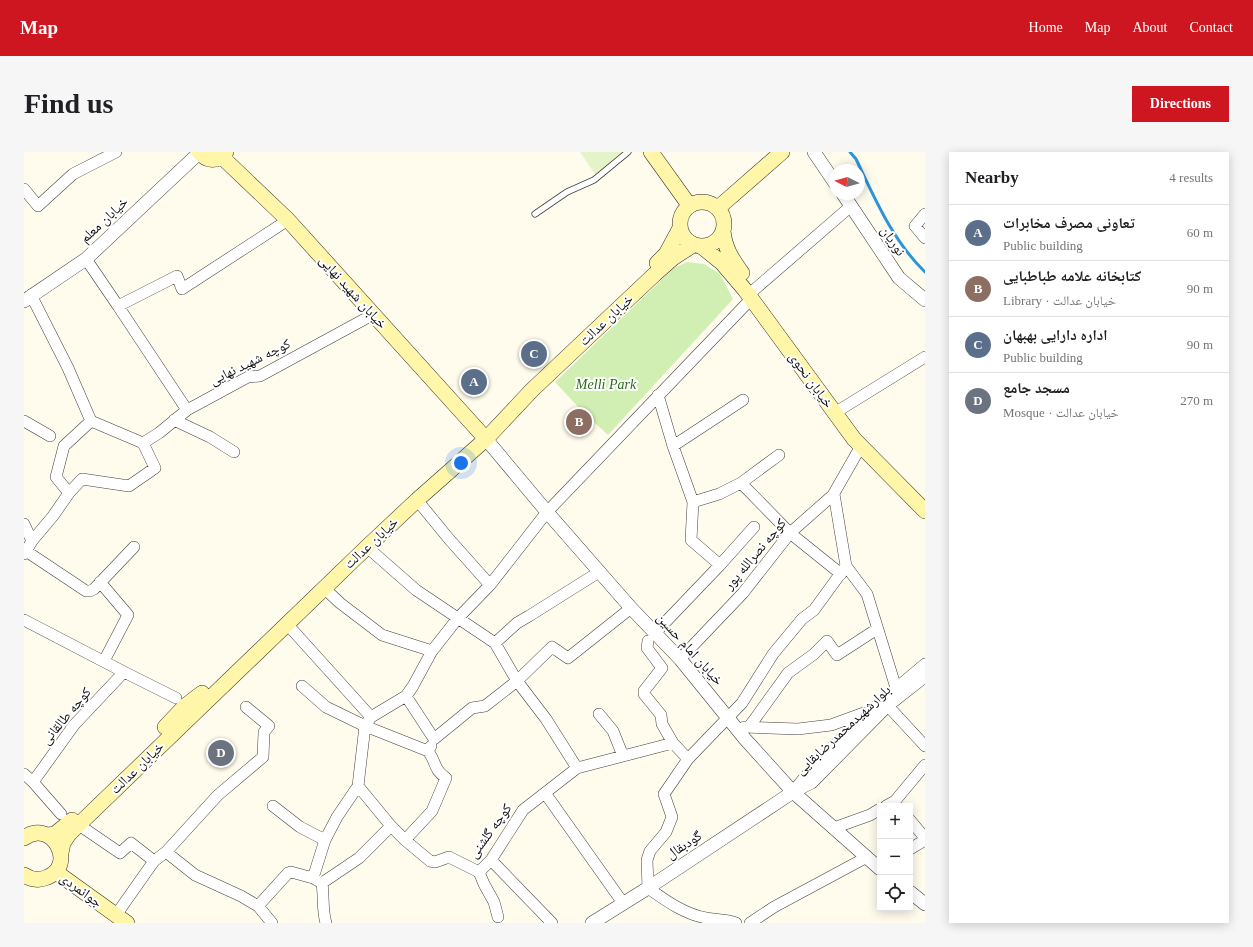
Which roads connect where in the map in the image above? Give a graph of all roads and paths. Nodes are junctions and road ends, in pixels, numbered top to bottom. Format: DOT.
graph roads {
  1 [pos="116,152"];
  2 [pos="199,152"];
  3 [pos="628,152"];
  4 [pos="651,152"];
  5 [pos="782,152"];
  6 [pos="814,152"];
  7 [pos="224,154"];
  8 [pos="829,174"];
  9 [pos="24,190"];
  10 [pos="847,200"];
  11 [pos="689,205"];
  12 [pos="851,206"];
  13 [pos="718,208"];
  14 [pos="535,214"];
  15 [pos="925,214"];
  16 [pos="288,220"];
  17 [pos="680,228"];
  18 [pos="723,231"];
  19 [pos="925,238"];
  20 [pos="697,245"];
  21 [pos="86,260"];
  22 [pos="753,294"];
  23 [pos="27,298"];
  24 [pos="925,300"];
  25 [pos="118,306"];
  26 [pos="374,314"];
  27 [pos="924,362"];
  28 [pos="658,395"];
  29 [pos="744,400"];
  30 [pos="841,409"];
  31 [pos="187,410"];
  32 [pos="174,420"];
  33 [pos="24,421"];
  34 [pos="92,421"];
  35 [pos="483,435"];
  36 [pos="50,436"];
  37 [pos="143,443"];
  38 [pos="673,446"];
  39 [pos="861,446"];
  40 [pos="234,452"];
  41 [pos="779,455"];
  42 [pos="741,483"];
  43 [pos="69,493"];
  44 [pos="834,494"];
  45 [pos="925,498"];
  46 [pos="417,500"];
  47 [pos="693,502"];
  48 [pos="925,511"];
  49 [pos="547,512"];
  50 [pos="24,524"];
  51 [pos="754,527"];
  52 [pos="790,533"];
  53 [pos="32,541"];
  54 [pos="134,546"];
  55 [pos="367,547"];
  56 [pos="25,552"];
  57 [pos="720,565"];
  58 [pos="844,570"];
  59 [pos="599,572"];
  60 [pos="100,582"];
  61 [pos="490,585"];
  62 [pos="324,588"];
  63 [pos="631,608"];
  64 [pos="458,618"];
  65 [pos="24,620"];
  66 [pos="287,624"];
  67 [pos="877,629"];
  68 [pos="651,637"];
  69 [pos="495,643"];
  70 [pos="432,651"];
  71 [pos="680,659"];
  72 [pos="104,661"];
  73 [pos="925,664"];
  74 [pos="124,672"];
  75 [pos="925,677"];
  76 [pos="517,681"];
  77 [pos="302,686"];
  78 [pos="896,688"];
  79 [pos="406,696"];
  80 [pos="176,698"];
  81 [pos="888,706"];
  82 [pos="246,707"];
  83 [pos="870,710"];
  84 [pos="599,714"];
  85 [pos="368,722"];
  86 [pos="732,722"];
  87 [pos="749,727"];
  88 [pos="434,739"];
  89 [pos="673,742"];
  90 [pos="925,746"];
  91 [pos="428,751"];
  92 [pos="623,756"];
  93 [pos="688,759"];
  94 [pos="925,765"];
  95 [pos="577,768"];
  96 [pos="24,774"];
  97 [pos="33,782"];
  98 [pos="358,786"];
  99 [pos="793,792"];
  100 [pos="545,793"];
  101 [pos="894,803"];
  102 [pos="273,806"];
  103 [pos="877,811"];
  104 [pos="62,814"];
  105 [pos="78,824"];
  106 [pos="913,824"];
  107 [pos="391,826"];
  108 [pos="834,828"];
  109 [pos="48,836"];
  110 [pos="24,838"];
  111 [pos="925,839"];
  112 [pos="325,840"];
  113 [pos="405,840"];
  114 [pos="913,848"];
  115 [pos="166,852"];
  116 [pos="61,853"];
  117 [pos="867,857"];
  118 [pos="492,860"];
  119 [pos="154,861"];
  120 [pos="877,865"];
  121 [pos="56,872"];
  122 [pos="479,872"];
  123 [pos="25,877"];
  124 [pos="318,881"];
  125 [pos="648,888"];
  126 [pos="913,894"];
  127 [pos="623,903"];
  128 [pos="925,904"];
  129 [pos="258,906"];
  130 [pos="498,917"];
  131 [pos="121,919"];
  132 [pos="272,923"];
  133 [pos="326,923"];
  134 [pos="552,923"];
  135 [pos="592,923"];
  136 [pos="736,923"];
  137 [pos="750,923"];
  1 -- 9 [label="street"];
  2 -- 7 [label="main road"];
  2 -- 21 [label="street, خیابان معلم"];
  3 -- 14 [label="lane"];
  4 -- 11 [label="main road"];
  5 -- 13 [label="main road"];
  6 -- 8 [label="street"];
  7 -- 16 [label="main road, خیابان شهید نهایی"];
  10 -- 12 [label="street, نوریان"];
  11 -- 13 [label="main road"];
  11 -- 17 [label="main road"];
  12 -- 22 [label="street"];
  12 -- 24 [label="street, نوریان"];
  13 -- 18 [label="main road"];
  15 -- 19 [label="street"];
  16 -- 25 [label="street"];
  16 -- 26 [label="main road, خیابان شهید نهایی"];
  17 -- 20 [label="main road"];
  17 -- 35 [label="main road, خیابان عدالت"];
  18 -- 20 [label="main road"];
  18 -- 22 [label="main road, خیابان نحوی"];
  20 -- 22 [label="main road, خیابان نحوی"];
  20 -- 35 [label="main road, خیابان عدالت"];
  21 -- 23 [label="street, خیابان معلم"];
  21 -- 25 [label="street"];
  22 -- 28 [label="street"];
  22 -- 30 [label="main road, خیابان نحوی"];
  22 -- 39 [label="main road, خیابان نحوی"];
  23 -- 34 [label="street"];
  25 -- 31 [label="street"];
  26 -- 31 [label="street, کوچه شهید نهایی"];
  26 -- 35 [label="main road, خیابان شهید نهایی"];
  27 -- 30 [label="street"];
  28 -- 38 [label="street"];
  28 -- 49 [label="street"];
  29 -- 38 [label="street"];
  30 -- 45 [label="main road, خیابان نحوی"];
  31 -- 32 [label="street, کوچه شهید نهایی"];
  32 -- 37 [label="street, کوچه شهید نهایی"];
  32 -- 40 [label="street"];
  33 -- 36 [label="street"];
  34 -- 37 [label="street"];
  34 -- 43 [label="street"];
  35 -- 46 [label="main road, خیابان عدالت"];
  35 -- 49 [label="street, خیابان امام حسین"];
  35 -- 109 [label="main road, خیابان عدالت"];
  37 -- 43 [label="street"];
  38 -- 47 [label="street"];
  39 -- 44 [label="street, کوچه نصرالله پور"];
  39 -- 48 [label="main road, خیابان نحوی"];
  41 -- 42 [label="street"];
  42 -- 47 [label="street"];
  42 -- 52 [label="street"];
  43 -- 53 [label="street"];
  44 -- 52 [label="street, کوچه نصرالله پور"];
  44 -- 58 [label="street"];
  46 -- 55 [label="main road, خیابان عدالت"];
  46 -- 61 [label="street"];
  47 -- 57 [label="street"];
  49 -- 59 [label="street, خیابان امام حسین"];
  49 -- 61 [label="street"];
  50 -- 53 [label="street"];
  51 -- 57 [label="street"];
  52 -- 58 [label="street"];
  52 -- 71 [label="street, کوچه نصرالله پور"];
  53 -- 56 [label="street"];
  54 -- 60 [label="street"];
  55 -- 62 [label="main road, خیابان عدالت"];
  55 -- 64 [label="street"];
  56 -- 60 [label="street"];
  57 -- 68 [label="street"];
  58 -- 67 [label="street"];
  58 -- 86 [label="street"];
  59 -- 63 [label="street, خیابان امام حسین"];
  59 -- 69 [label="street"];
  60 -- 72 [label="street"];
  61 -- 64 [label="street"];
  62 -- 66 [label="main road, خیابان عدالت"];
  62 -- 70 [label="street"];
  63 -- 68 [label="street, خیابان امام حسین"];
  63 -- 76 [label="street"];
  64 -- 69 [label="street"];
  64 -- 70 [label="street"];
  65 -- 72 [label="street"];
  66 -- 85 [label="street"];
  66 -- 105 [label="main road, خیابان عدالت"];
  67 -- 78 [label="street"];
  67 -- 87 [label="street"];
  68 -- 71 [label="street, خیابان امام حسین"];
  68 -- 89 [label="street"];
  69 -- 76 [label="street"];
  70 -- 79 [label="street"];
  71 -- 86 [label="street, خیابان امام حسین"];
  72 -- 74 [label="street"];
  73 -- 78 [label="street, بلوارشهیدمحمدرضابقایی"];
  74 -- 80 [label="street"];
  74 -- 97 [label="street, کوچه طالقانی"];
  75 -- 81 [label="street, بلوارشهیدمحمدرضابقایی"];
  76 -- 88 [label="street"];
  76 -- 95 [label="street"];
  77 -- 85 [label="street"];
  78 -- 83 [label="street, بلوارشهیدمحمدرضابقایی"];
  79 -- 85 [label="street"];
  79 -- 88 [label="street"];
  81 -- 90 [label="street"];
  81 -- 99 [label="street, بلوارشهیدمحمدرضابقایی"];
  82 -- 115 [label="street"];
  83 -- 87 [label="street"];
  83 -- 99 [label="street, بلوارشهیدمحمدرضابقایی"];
  84 -- 92 [label="street"];
  85 -- 91 [label="street"];
  85 -- 98 [label="street"];
  86 -- 87 [label="street"];
  86 -- 93 [label="street"];
  86 -- 99 [label="street, خیابان امام حسین"];
  88 -- 91 [label="street"];
  89 -- 92 [label="street, کوچه گلشنی"];
  89 -- 93 [label="street"];
  91 -- 113 [label="street"];
  92 -- 95 [label="street, کوچه گلشنی"];
  93 -- 125 [label="street"];
  94 -- 101 [label="street"];
  95 -- 100 [label="street, کوچه گلشنی"];
  96 -- 97 [label="street"];
  97 -- 104 [label="street"];
  98 -- 107 [label="street, کوچه گلشنی"];
  98 -- 112 [label="street"];
  99 -- 108 [label="street, خیابان امام حسین"];
  99 -- 125 [label="street, گودبقال"];
  100 -- 118 [label="street, کوچه گلشنی"];
  100 -- 127 [label="street"];
  102 -- 112 [label="street"];
  103 -- 108 [label="street"];
  105 -- 116 [label="main road, خیابان عدالت"];
  105 -- 119 [label="street"];
  106 -- 111 [label="street"];
  107 -- 113 [label="street, کوچه گلشنی"];
  107 -- 124 [label="street"];
  108 -- 117 [label="street, خیابان امام حسین"];
  109 -- 110 [label="main road"];
  109 -- 116 [label="main road"];
  111 -- 114 [label="street"];
  112 -- 124 [label="street"];
  113 -- 122 [label="street, کوچه گلشنی"];
  115 -- 119 [label="street"];
  115 -- 129 [label="street"];
  116 -- 121 [label="main road, خیابان عدالت"];
  117 -- 120 [label="street, خیابان امام حسین"];
  117 -- 137 [label="street"];
  118 -- 122 [label="street, کوچه گلشنی"];
  118 -- 134 [label="street"];
  119 -- 131 [label="street"];
  121 -- 123 [label="main road"];
  121 -- 131 [label="main road, جوانمردی"];
  122 -- 130 [label="street"];
  124 -- 129 [label="street"];
  124 -- 133 [label="street"];
  125 -- 127 [label="street, گودبقال"];
  125 -- 136 [label="street"];
  126 -- 128 [label="street"];
  127 -- 135 [label="street, گودبقال"];
  129 -- 132 [label="street"];
}
